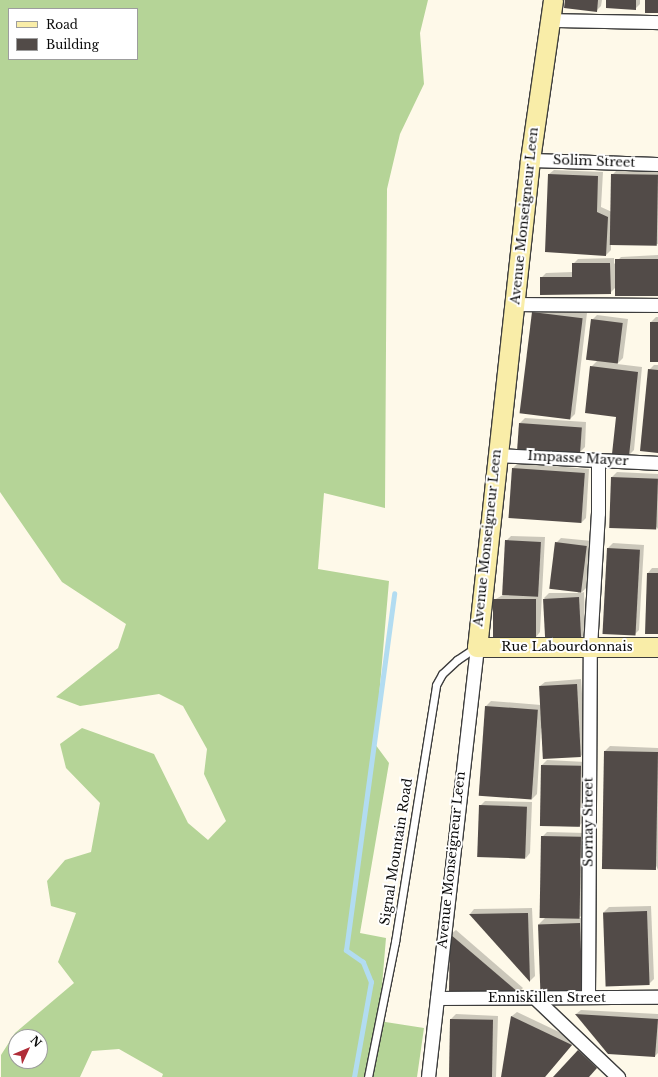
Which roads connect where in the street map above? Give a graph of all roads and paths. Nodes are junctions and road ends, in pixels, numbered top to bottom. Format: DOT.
graph roads {
  1 [pos="552,0"];
  2 [pos="551,20"];
  3 [pos="658,22"];
  4 [pos="530,160"];
  5 [pos="658,164"];
  6 [pos="516,304"];
  7 [pos="658,306"];
  8 [pos="497,455"];
  9 [pos="598,460"];
  10 [pos="658,463"];
  11 [pos="476,647"];
  12 [pos="590,647"];
  13 [pos="658,647"];
  14 [pos="588,997"];
  15 [pos="658,997"];
  16 [pos="437,998"];
  17 [pos="535,998"];
  18 [pos="368,1077"];
  19 [pos="428,1077"];
  20 [pos="618,1077"];
  1 -- 2 [label="main road, Avenue Monseigneur Leen"];
  2 -- 3 [label="street"];
  2 -- 4 [label="main road, Avenue Monseigneur Leen"];
  4 -- 5 [label="street, Solim Street"];
  4 -- 6 [label="main road, Avenue Monseigneur Leen"];
  6 -- 7 [label="street"];
  6 -- 8 [label="main road, Avenue Monseigneur Leen"];
  8 -- 9 [label="street, Impasse Mayer"];
  8 -- 11 [label="main road, Avenue Monseigneur Leen"];
  9 -- 10 [label="street, Impasse Mayer"];
  9 -- 12 [label="street, Sornay Street"];
  11 -- 12 [label="main road, Rue Labourdonnais"];
  11 -- 16 [label="street, Avenue Monseigneur Leen"];
  11 -- 18 [label="lane, Signal Mountain Road"];
  12 -- 13 [label="main road, Rue Labourdonnais"];
  12 -- 14 [label="street, Sornay Street"];
  14 -- 15 [label="street, Enniskillen Street"];
  14 -- 17 [label="street, Enniskillen Street"];
  16 -- 17 [label="street, Enniskillen Street"];
  16 -- 19 [label="street, Avenue Monseigneur Leen"];
  17 -- 20 [label="street"];
}
